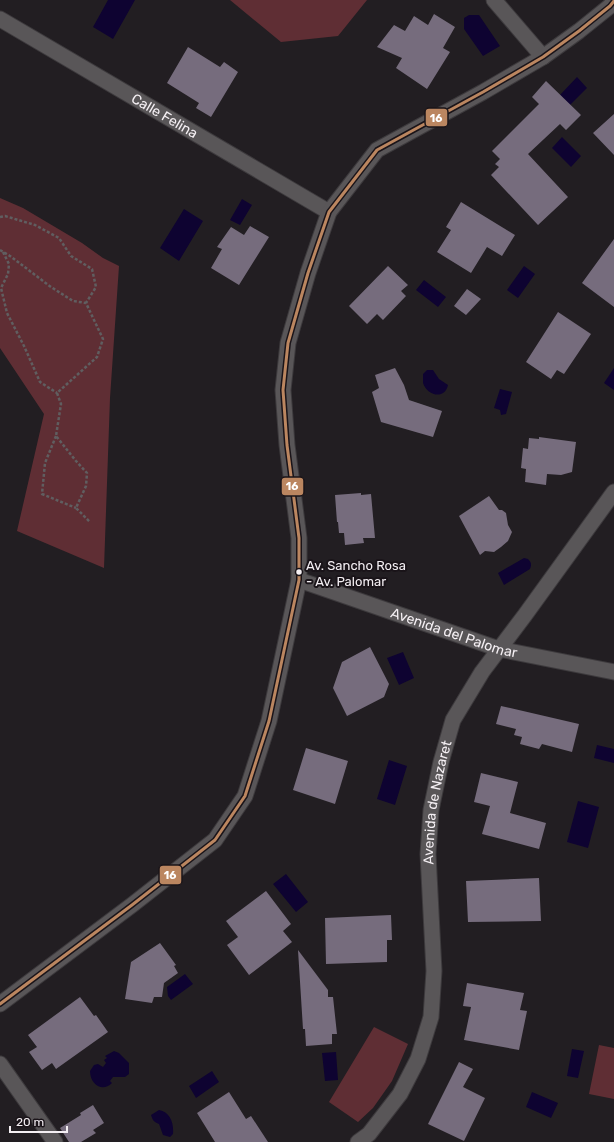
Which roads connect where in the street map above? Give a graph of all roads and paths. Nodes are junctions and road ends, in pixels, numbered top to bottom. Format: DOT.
graph roads {
  1 [pos="494,0"];
  2 [pos="613,6"];
  3 [pos="0,19"];
  4 [pos="543,56"];
  5 [pos="329,212"];
  6 [pos="0,217"];
  7 [pos="2,251"];
  8 [pos="86,303"];
  9 [pos="57,393"];
  10 [pos="56,436"];
  11 [pos="614,492"];
  12 [pos="76,508"];
  13 [pos="90,522"];
  14 [pos="299,580"];
  15 [pos="499,649"];
  16 [pos="614,672"];
  17 [pos="0,1004"];
  18 [pos="0,1064"];
  19 [pos="54,1142"];
  20 [pos="358,1142"];
  1 -- 4 [label="street"];
  2 -- 4 [label="street"];
  3 -- 5 [label="street, Calle Felina"];
  4 -- 5 [label="street"];
  5 -- 14 [label="street"];
  6 -- 8 [label="path"];
  7 -- 8 [label="path"];
  7 -- 9 [label="path"];
  8 -- 9 [label="path"];
  9 -- 10 [label="path"];
  10 -- 12 [label="path"];
  10 -- 12 [label="path"];
  11 -- 15 [label="street, Avenida de Nazaret"];
  12 -- 13 [label="path"];
  14 -- 15 [label="street, Avenida del Palomar"];
  14 -- 17 [label="street"];
  15 -- 16 [label="street, Avenida del Palomar"];
  15 -- 20 [label="street, Avenida de Nazaret"];
  18 -- 19 [label="street"];
}
